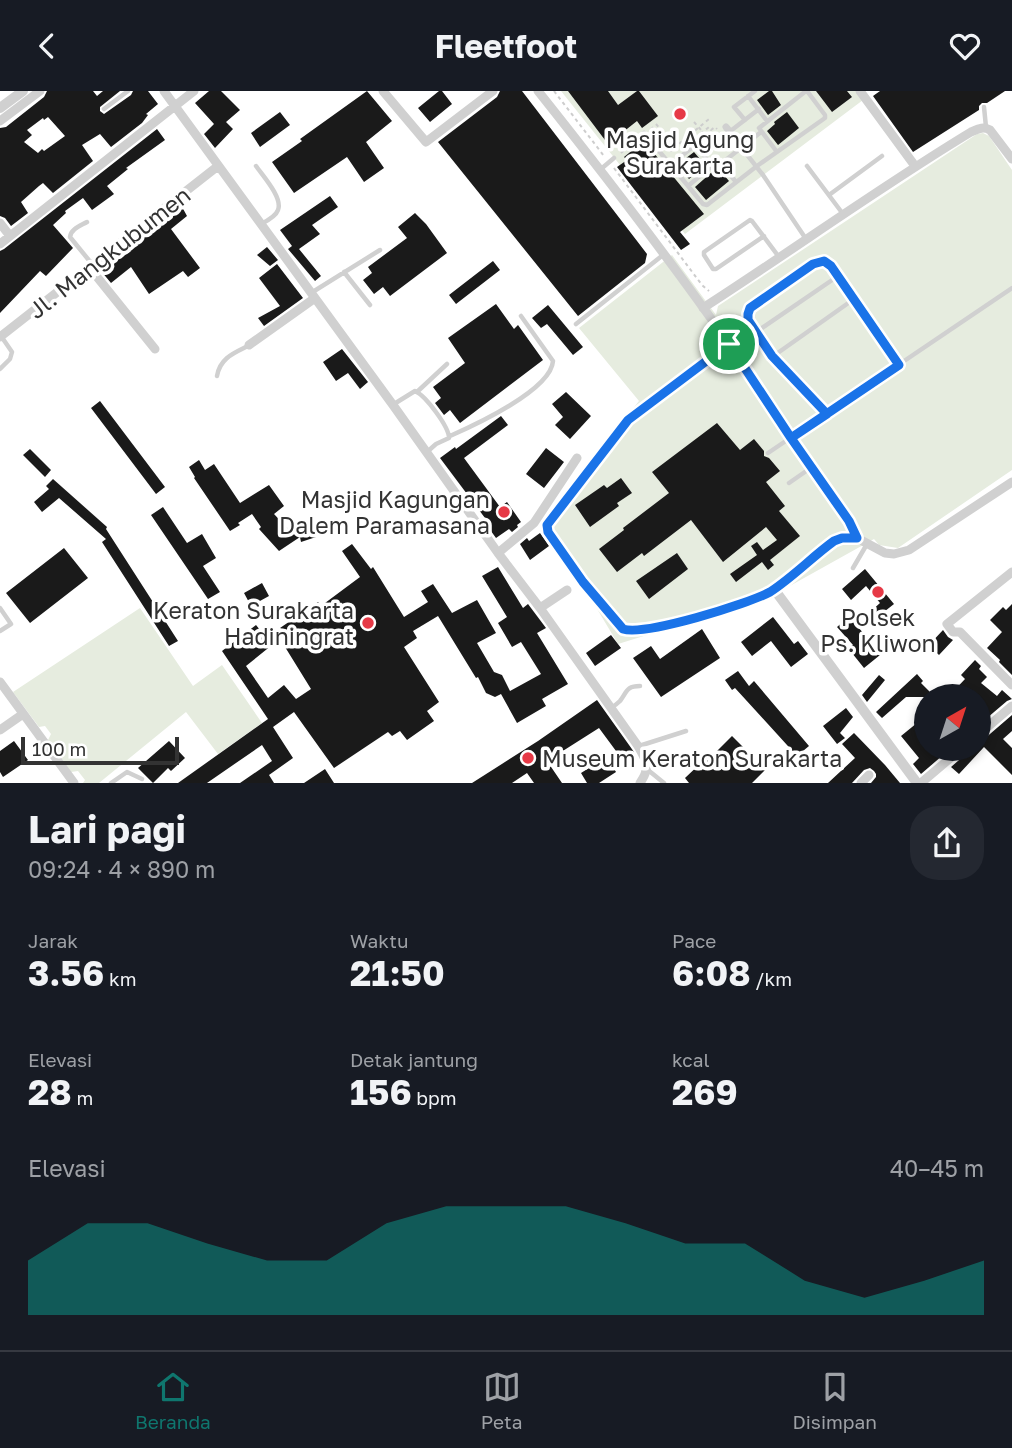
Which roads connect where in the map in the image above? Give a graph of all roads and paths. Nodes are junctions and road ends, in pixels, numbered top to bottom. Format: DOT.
graph roads {
  1 [pos="23,91"];
  2 [pos="40,91"];
  3 [pos="128,91"];
  4 [pos="164,91"];
  5 [pos="194,91"];
  6 [pos="383,91"];
  7 [pos="493,91"];
  8 [pos="538,91"];
  9 [pos="554,91"];
  10 [pos="755,91"];
  11 [pos="807,91"];
  12 [pos="862,92"];
  13 [pos="748,96"];
  14 [pos="175,107"];
  15 [pos="984,107"];
  16 [pos="0,108"];
  17 [pos="104,109"];
  18 [pos="759,109"];
  19 [pos="709,119"];
  20 [pos="661,120"];
  21 [pos="744,120"];
  22 [pos="0,121"];
  23 [pos="767,121"];
  24 [pos="694,122"];
  25 [pos="656,124"];
  26 [pos="699,127"];
  27 [pos="986,127"];
  28 [pos="727,129"];
  29 [pos="702,132"];
  30 [pos="761,132"];
  31 [pos="644,133"];
  32 [pos="693,139"];
  33 [pos="741,147"];
  34 [pos="777,152"];
  35 [pos="702,153"];
  36 [pos="674,155"];
  37 [pos="882,156"];
  38 [pos="614,158"];
  39 [pos="1012,159"];
  40 [pos="609,163"];
  41 [pos="722,163"];
  42 [pos="670,165"];
  43 [pos="218,166"];
  44 [pos="256,166"];
  45 [pos="712,166"];
  46 [pos="757,166"];
  47 [pos="807,166"];
  48 [pos="915,166"];
  49 [pos="600,169"];
  50 [pos="736,182"];
  51 [pos="688,186"];
  52 [pos="829,195"];
  53 [pos="844,214"];
  54 [pos="87,222"];
  55 [pos="0,223"];
  56 [pos="260,225"];
  57 [pos="10,236"];
  58 [pos="764,236"];
  59 [pos="807,240"];
  60 [pos="0,244"];
  61 [pos="380,250"];
  62 [pos="663,254"];
  63 [pos="780,258"];
  64 [pos="91,266"];
  65 [pos="344,272"];
  66 [pos="838,276"];
  67 [pos="1012,288"];
  68 [pos="715,294"];
  69 [pos="313,296"];
  70 [pos="854,299"];
  71 [pos="370,305"];
  72 [pos="704,308"];
  73 [pos="521,316"];
  74 [pos="576,324"];
  75 [pos="756,332"];
  76 [pos="0,336"];
  77 [pos="729,344"];
  78 [pos="248,345"];
  79 [pos="155,349"];
  80 [pos="713,356"];
  81 [pos="772,356"];
  82 [pos="447,364"];
  83 [pos="899,365"];
  84 [pos="722,368"];
  85 [pos="0,369"];
  86 [pos="217,376"];
  87 [pos="418,391"];
  88 [pos="393,405"];
  89 [pos="827,414"];
  90 [pos="450,436"];
  91 [pos="791,438"];
  92 [pos="427,452"];
  93 [pos="768,453"];
  94 [pos="576,458"];
  95 [pos="812,467"];
  96 [pos="1012,482"];
  97 [pos="789,483"];
  98 [pos="857,538"];
  99 [pos="867,544"];
  100 [pos="498,553"];
  101 [pos="853,568"];
  102 [pos="1011,574"];
  103 [pos="575,586"];
  104 [pos="774,589"];
  105 [pos="0,608"];
  106 [pos="540,608"];
  107 [pos="0,631"];
  108 [pos="0,682"];
  109 [pos="639,685"];
  110 [pos="1012,685"];
  111 [pos="1012,706"];
  112 [pos="611,709"];
  113 [pos="23,714"];
  114 [pos="991,724"];
  115 [pos="0,730"];
  116 [pos="686,731"];
  117 [pos="638,746"];
  118 [pos="946,761"];
  119 [pos="647,769"];
  120 [pos="869,775"];
  121 [pos="142,779"];
  122 [pos="74,783"];
  123 [pos="111,783"];
  124 [pos="640,783"];
  125 [pos="664,783"];
  126 [pos="861,783"];
  127 [pos="919,783"];
  1 -- 16 [label="street"];
  2 -- 22 [label="street"];
  3 -- 17 [label="lane"];
  4 -- 14 [label="street"];
  5 -- 14 [label="street"];
  6 -- 7 [label="street"];
  8 -- 49 [label="street"];
  9 -- 40 [label="path"];
  10 -- 13 [label="lane"];
  11 -- 23 [label="lane"];
  11 -- 34 [label="lane"];
  12 -- 48 [label="street"];
  13 -- 18 [label="lane"];
  13 -- 21 [label="lane"];
  14 -- 43 [label="street"];
  14 -- 57 [label="street"];
  15 -- 27 [label="lane"];
  18 -- 21 [label="lane"];
  18 -- 23 [label="lane"];
  19 -- 26 [label="path"];
  20 -- 25 [label="path"];
  21 -- 28 [label="lane"];
  23 -- 30 [label="lane"];
  24 -- 26 [label="path"];
  25 -- 26 [label="path"];
  25 -- 36 [label="path"];
  26 -- 29 [label="path"];
  27 -- 39 [label="street"];
  27 -- 48 [label="street"];
  28 -- 29 [label="path"];
  28 -- 33 [label="lane"];
  28 -- 35 [label="lane"];
  29 -- 32 [label="path"];
  30 -- 33 [label="lane"];
  30 -- 34 [label="lane"];
  31 -- 38 [label="path"];
  31 -- 42 [label="lane"];
  33 -- 41 [label="lane"];
  33 -- 46 [label="lane"];
  34 -- 46 [label="lane"];
  35 -- 42 [label="lane"];
  35 -- 45 [label="lane"];
  37 -- 52 [label="lane"];
  38 -- 40 [label="lane"];
  40 -- 49 [label="lane"];
  40 -- 68 [label="path"];
  41 -- 45 [label="lane"];
  41 -- 50 [label="lane"];
  42 -- 51 [label="lane"];
  43 -- 56 [label="street"];
  43 -- 64 [label="street, Jl. Mangkubumen"];
  44 -- 56 [label="lane"];
  45 -- 51 [label="lane"];
  46 -- 50 [label="lane"];
  46 -- 59 [label="lane"];
  47 -- 52 [label="lane"];
  48 -- 53 [label="street"];
  49 -- 62 [label="street"];
  50 -- 51 [label="lane"];
  52 -- 53 [label="lane"];
  53 -- 59 [label="street"];
  54 -- 64 [label="lane"];
  55 -- 57 [label="street"];
  56 -- 69 [label="street"];
  57 -- 60 [label="street"];
  58 -- 58 [label="lane"];
  58 -- 63 [label="lane"];
  59 -- 63 [label="street"];
  61 -- 65 [label="lane"];
  62 -- 72 [label="street"];
  62 -- 74 [label="lane"];
  63 -- 72 [label="street"];
  64 -- 76 [label="street, Jl. Mangkubumen"];
  64 -- 79 [label="street"];
  65 -- 69 [label="lane"];
  65 -- 71 [label="lane"];
  66 -- 70 [label="lane"];
  66 -- 75 [label="lane"];
  66 -- 75 [label="lane"];
  67 -- 83 [label="lane"];
  69 -- 78 [label="street"];
  69 -- 88 [label="street"];
  70 -- 81 [label="lane"];
  70 -- 83 [label="lane"];
  72 -- 77 [label="street"];
  73 -- 90 [label="lane"];
  75 -- 81 [label="lane"];
  76 -- 85 [label="lane"];
  77 -- 80 [label="street"];
  77 -- 91 [label="lane"];
  78 -- 86 [label="lane"];
  80 -- 84 [label="lane"];
  80 -- 103 [label="street"];
  81 -- 89 [label="lane"];
  82 -- 87 [label="lane"];
  83 -- 89 [label="lane"];
  87 -- 88 [label="lane"];
  87 -- 90 [label="lane"];
  88 -- 92 [label="street"];
  89 -- 91 [label="lane"];
  90 -- 92 [label="lane"];
  91 -- 93 [label="lane"];
  91 -- 95 [label="lane"];
  92 -- 100 [label="street"];
  94 -- 100 [label="street"];
  95 -- 97 [label="lane"];
  95 -- 98 [label="lane"];
  96 -- 99 [label="street"];
  98 -- 99 [label="street"];
  98 -- 104 [label="street"];
  99 -- 101 [label="lane"];
  100 -- 106 [label="street"];
  102 -- 110 [label="street"];
  103 -- 104 [label="street"];
  103 -- 106 [label="street"];
  104 -- 127 [label="street"];
  105 -- 107 [label="lane"];
  106 -- 112 [label="street"];
  108 -- 113 [label="street"];
  109 -- 112 [label="lane"];
  111 -- 114 [label="street"];
  112 -- 117 [label="street"];
  113 -- 115 [label="street"];
  113 -- 122 [label="street"];
  116 -- 117 [label="lane"];
  117 -- 119 [label="street"];
  118 -- 127 [label="street"];
  119 -- 124 [label="street"];
  119 -- 125 [label="lane"];
  120 -- 126 [label="street"];
  121 -- 123 [label="lane"];
}
